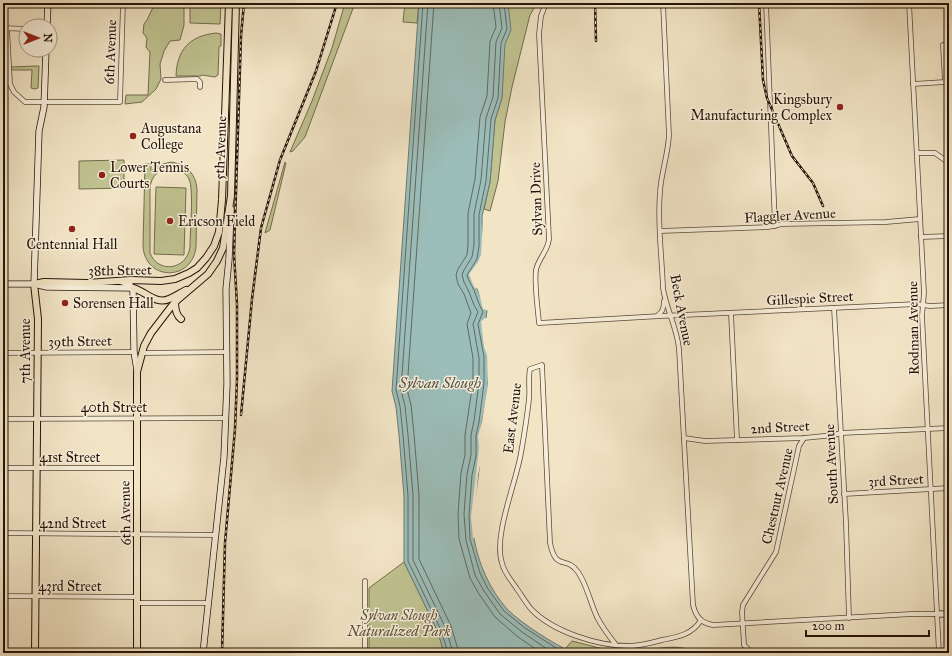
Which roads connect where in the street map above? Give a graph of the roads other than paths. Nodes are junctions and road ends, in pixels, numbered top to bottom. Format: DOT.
graph roads {
  1 [pos="48,3"];
  2 [pos="123,3"];
  3 [pos="229,3"];
  4 [pos="236,3"];
  5 [pos="546,3"];
  6 [pos="663,3"];
  7 [pos="766,3"];
  8 [pos="909,3"];
  9 [pos="47,18"];
  10 [pos="5,29"];
  11 [pos="18,29"];
  12 [pos="949,44"];
  13 [pos="46,58"];
  14 [pos="165,80"];
  15 [pos="914,84"];
  16 [pos="200,87"];
  17 [pos="44,103"];
  18 [pos="916,153"];
  19 [pos="949,163"];
  20 [pos="231,196"];
  21 [pos="920,219"];
  22 [pos="774,226"];
  23 [pos="660,231"];
  24 [pos="949,236"];
  25 [pos="921,237"];
  26 [pos="202,264"];
  27 [pos="120,281"];
  28 [pos="3,284"];
  29 [pos="34,284"];
  30 [pos="198,284"];
  31 [pos="132,288"];
  32 [pos="664,294"];
  33 [pos="175,302"];
  34 [pos="923,305"];
  35 [pos="949,305"];
  36 [pos="834,308"];
  37 [pos="731,313"];
  38 [pos="656,316"];
  39 [pos="671,316"];
  40 [pos="181,319"];
  41 [pos="134,352"];
  42 [pos="227,352"];
  43 [pos="3,353"];
  44 [pos="37,353"];
  45 [pos="142,353"];
  46 [pos="137,372"];
  47 [pos="37,418"];
  48 [pos="137,418"];
  49 [pos="225,418"];
  50 [pos="3,419"];
  51 [pos="949,428"];
  52 [pos="928,429"];
  53 [pos="841,433"];
  54 [pos="684,438"];
  55 [pos="804,438"];
  56 [pos="737,440"];
  57 [pos="3,468"];
  58 [pos="36,468"];
  59 [pos="137,468"];
  60 [pos="949,488"];
  61 [pos="931,489"];
  62 [pos="844,494"];
  63 [pos="3,534"];
  64 [pos="36,534"];
  65 [pos="138,534"];
  66 [pos="216,536"];
  67 [pos="365,581"];
  68 [pos="3,596"];
  69 [pos="35,597"];
  70 [pos="137,600"];
  71 [pos="207,603"];
  72 [pos="937,614"];
  73 [pos="949,614"];
  74 [pos="849,618"];
  75 [pos="701,620"];
  76 [pos="742,623"];
  77 [pos="616,645"];
  78 [pos="35,653"];
  79 [pos="137,653"];
  80 [pos="203,653"];
  81 [pos="365,653"];
  82 [pos="752,653"];
  83 [pos="939,653"];
  1 -- 9 [label="street"];
  2 -- 17 [label="street, 6th Avenue"];
  3 -- 26 [label="main road, 5th Avenue"];
  4 -- 20 [label="main road, 5th Avenue"];
  5 -- 38 [label="street, Sylvan Drive"];
  6 -- 23 [label="street, Beck Avenue"];
  7 -- 22 [label="street"];
  8 -- 15 [label="street, Rodman Avenue"];
  10 -- 11 [label="street"];
  10 -- 17 [label="street"];
  12 -- 15 [label="street"];
  13 -- 17 [label="street, 7th Avenue"];
  14 -- 16 [label="street"];
  15 -- 18 [label="street, Rodman Avenue"];
  17 -- 29 [label="street, 7th Avenue"];
  18 -- 19 [label="street"];
  18 -- 21 [label="street, Rodman Avenue"];
  20 -- 30 [label="main road, 5th Avenue"];
  20 -- 42 [label="street"];
  21 -- 22 [label="street, Flaggler Avenue"];
  21 -- 25 [label="street, Rodman Avenue"];
  22 -- 23 [label="street, Flaggler Avenue"];
  23 -- 32 [label="street, Beck Avenue"];
  24 -- 25 [label="street"];
  25 -- 34 [label="street, Rodman Avenue"];
  26 -- 27 [label="main road, 38th Street"];
  27 -- 29 [label="main road, 38th Street"];
  27 -- 31 [label="street"];
  28 -- 29 [label="street, 38th Street"];
  29 -- 31 [label="street, 38th Street"];
  29 -- 44 [label="main road, 7th Avenue"];
  30 -- 31 [label="main road"];
  30 -- 33 [label="main road, 6th Avenue"];
  31 -- 41 [label="street, 6th Avenue"];
  32 -- 38 [label="street"];
  32 -- 39 [label="street, Beck Avenue"];
  33 -- 40 [label="main road"];
  33 -- 45 [label="main road, 6th Avenue"];
  34 -- 35 [label="street, Gillespie Street"];
  34 -- 36 [label="street, Gillespie Street"];
  34 -- 52 [label="street, Rodman Avenue"];
  36 -- 37 [label="street, Gillespie Street"];
  36 -- 53 [label="street, South Avenue"];
  37 -- 39 [label="street, Gillespie Street"];
  37 -- 56 [label="street"];
  38 -- 39 [label="street, Sylvan Drive"];
  39 -- 54 [label="street, Beck Avenue"];
  41 -- 44 [label="street, 39th Street"];
  41 -- 46 [label="street, 6th Avenue"];
  42 -- 45 [label="street"];
  42 -- 49 [label="street"];
  43 -- 44 [label="street, 39th Street"];
  44 -- 47 [label="main road, 7th Avenue"];
  45 -- 46 [label="main road, 6th Avenue"];
  46 -- 48 [label="main road, 6th Avenue"];
  47 -- 48 [label="street, 40th Street"];
  47 -- 50 [label="street, 40th Street"];
  47 -- 58 [label="main road, 7th Avenue"];
  48 -- 49 [label="street, 40th Street"];
  48 -- 59 [label="main road, 6th Avenue"];
  49 -- 66 [label="street"];
  51 -- 52 [label="street, 2nd Street"];
  52 -- 53 [label="street, 2nd Street"];
  52 -- 61 [label="street, Rodman Avenue"];
  53 -- 55 [label="street, 2nd Street"];
  53 -- 62 [label="street, South Avenue"];
  54 -- 56 [label="street, 2nd Street"];
  54 -- 75 [label="street, Beck Avenue"];
  55 -- 56 [label="street, 2nd Street"];
  55 -- 76 [label="street, Chestnut Avenue"];
  57 -- 58 [label="street, 41st Street"];
  58 -- 59 [label="street, 41st Street"];
  58 -- 64 [label="main road, 7th Avenue"];
  59 -- 65 [label="main road, 6th Avenue"];
  60 -- 61 [label="street, 3rd Street"];
  61 -- 62 [label="street, 3rd Street"];
  61 -- 72 [label="street, Rodman Avenue"];
  62 -- 74 [label="street, South Avenue"];
  63 -- 64 [label="street, 42nd Street"];
  64 -- 65 [label="street, 42nd Street"];
  64 -- 69 [label="main road, 7th Avenue"];
  65 -- 66 [label="street, 42nd Street"];
  65 -- 70 [label="main road, 6th Avenue"];
  66 -- 71 [label="street"];
  67 -- 81 [label="street"];
  68 -- 69 [label="street, 43rd Street"];
  69 -- 70 [label="street, 43rd Street"];
  69 -- 78 [label="main road, 7th Avenue"];
  70 -- 71 [label="street, 43rd Street"];
  70 -- 79 [label="main road, 6th Avenue"];
  71 -- 80 [label="street"];
  72 -- 73 [label="street"];
  72 -- 74 [label="street"];
  72 -- 83 [label="street, Rodman Avenue"];
  74 -- 76 [label="street"];
  75 -- 76 [label="street"];
  75 -- 77 [label="street, East Avenue"];
  76 -- 82 [label="street, Chestnut Avenue"];
  77 -- 77 [label="street, East Avenue"];
}
